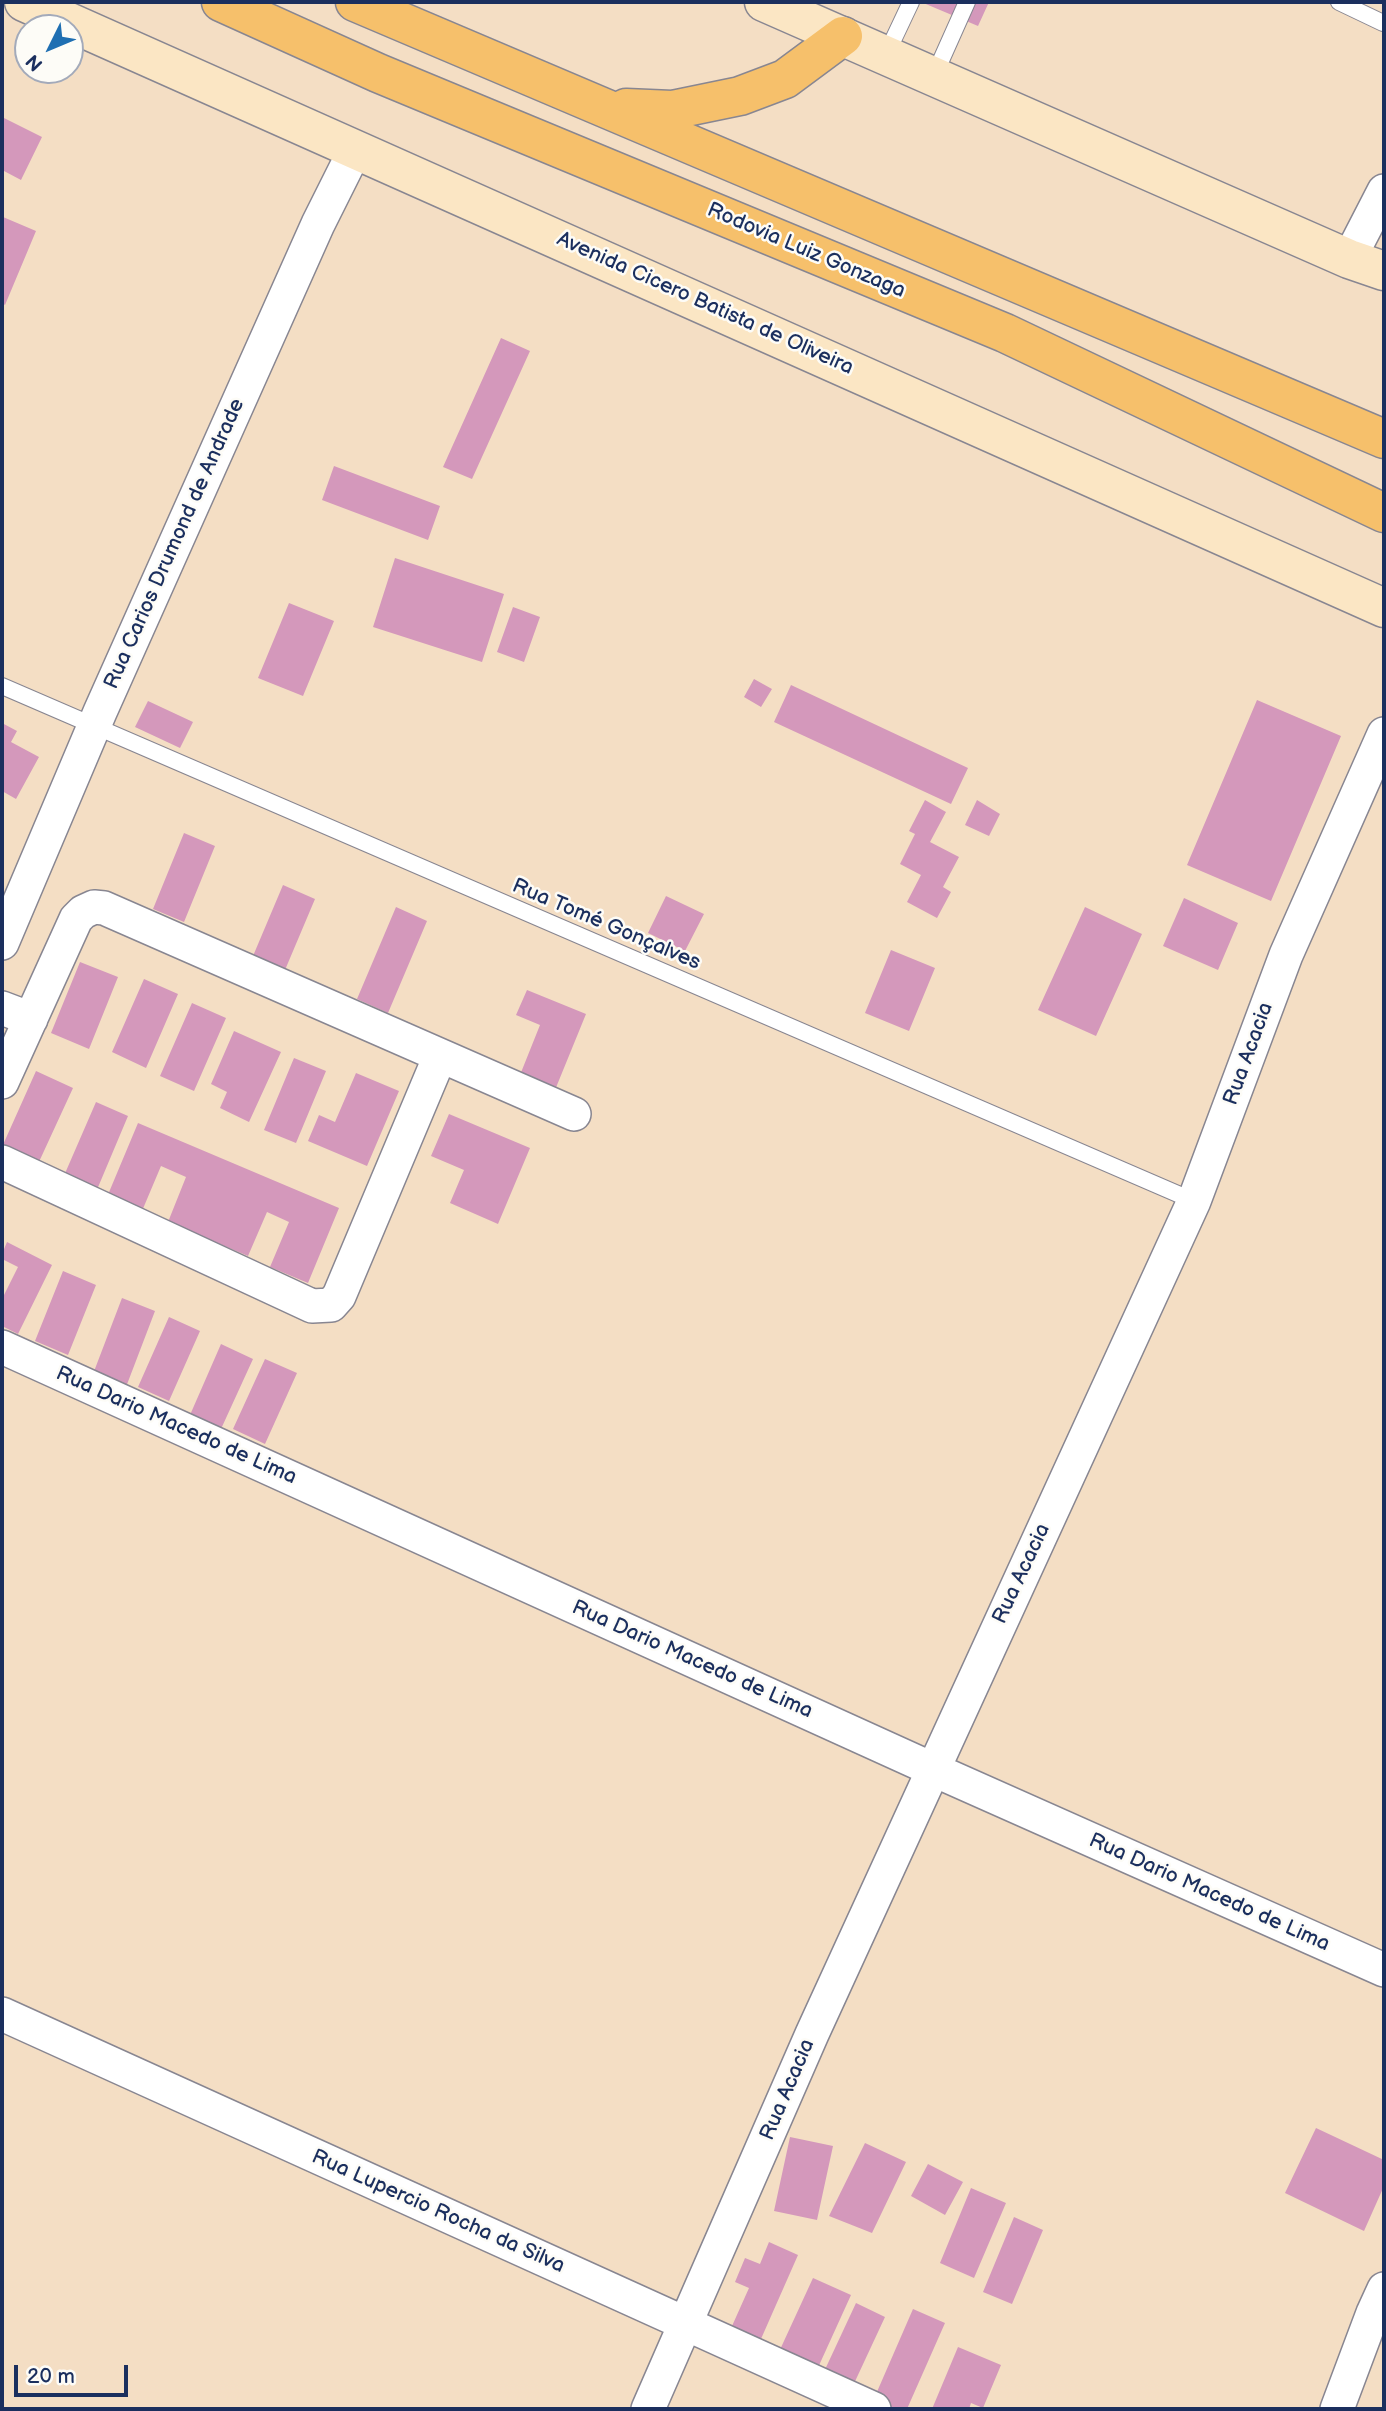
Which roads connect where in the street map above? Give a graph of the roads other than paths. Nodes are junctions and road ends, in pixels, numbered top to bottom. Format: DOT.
graph roads {
  1 [pos="24,2"];
  2 [pos="221,2"];
  3 [pos="355,2"];
  4 [pos="764,2"];
  5 [pos="911,2"];
  6 [pos="967,2"];
  7 [pos="1339,2"];
  8 [pos="1383,23"];
  9 [pos="843,36"];
  10 [pos="886,55"];
  11 [pos="934,76"];
  12 [pos="600,106"];
  13 [pos="356,148"];
  14 [pos="1384,191"];
  15 [pos="1349,259"];
  16 [pos="1384,271"];
  17 [pos="1384,287"];
  18 [pos="1384,439"];
  19 [pos="1384,513"];
  20 [pos="1384,608"];
  21 [pos="2,687"];
  22 [pos="93,728"];
  23 [pos="1384,734"];
  24 [pos="2,943"];
  25 [pos="16,1014"];
  26 [pos="440,1056"];
  27 [pos="2,1082"];
  28 [pos="573,1114"];
  29 [pos="2,1162"];
  30 [pos="1194,1201"];
  31 [pos="2,1347"];
  32 [pos="932,1769"];
  33 [pos="1384,1970"];
  34 [pos="2,2014"];
  35 [pos="1380,2306"];
  36 [pos="685,2325"];
  37 [pos="648,2409"];
  38 [pos="874,2409"];
  39 [pos="1337,2409"];
  1 -- 13 [label="main road, Avenida Cicero Batista de Oliveira"];
  2 -- 19 [label="highway, Rodovia Luiz Gonzaga"];
  3 -- 12 [label="highway"];
  4 -- 9 [label="main road"];
  5 -- 10 [label="lane"];
  6 -- 11 [label="lane"];
  7 -- 8 [label="lane"];
  9 -- 10 [label="main road"];
  9 -- 12 [label="highway"];
  10 -- 11 [label="main road"];
  11 -- 15 [label="main road"];
  12 -- 18 [label="highway"];
  13 -- 20 [label="main road, Avenida Cicero Batista de Oliveira"];
  13 -- 22 [label="street, Rua Carios Drumond de Andrade"];
  14 -- 15 [label="street"];
  15 -- 16 [label="main road"];
  15 -- 17 [label="main road"];
  21 -- 22 [label="lane, Rua Tomé Gonçalves"];
  22 -- 24 [label="street, Rua Carios Drumond de Andrade"];
  22 -- 30 [label="lane, Rua Tomé Gonçalves"];
  23 -- 30 [label="street, Rua Acacia"];
  25 -- 26 [label="street"];
  25 -- 27 [label="street"];
  26 -- 28 [label="street"];
  26 -- 29 [label="street"];
  30 -- 32 [label="street, Rua Acacia"];
  31 -- 32 [label="street, Rua Dario Macedo de Lima"];
  32 -- 33 [label="street, Rua Dario Macedo de Lima"];
  32 -- 36 [label="street, Rua Acacia"];
  34 -- 36 [label="street, Rua Lupercio Rocha da Silva"];
  35 -- 39 [label="street"];
  36 -- 37 [label="street, Rua Acacia"];
  36 -- 38 [label="street, Rua Lupercio Rocha da Silva"];
}
